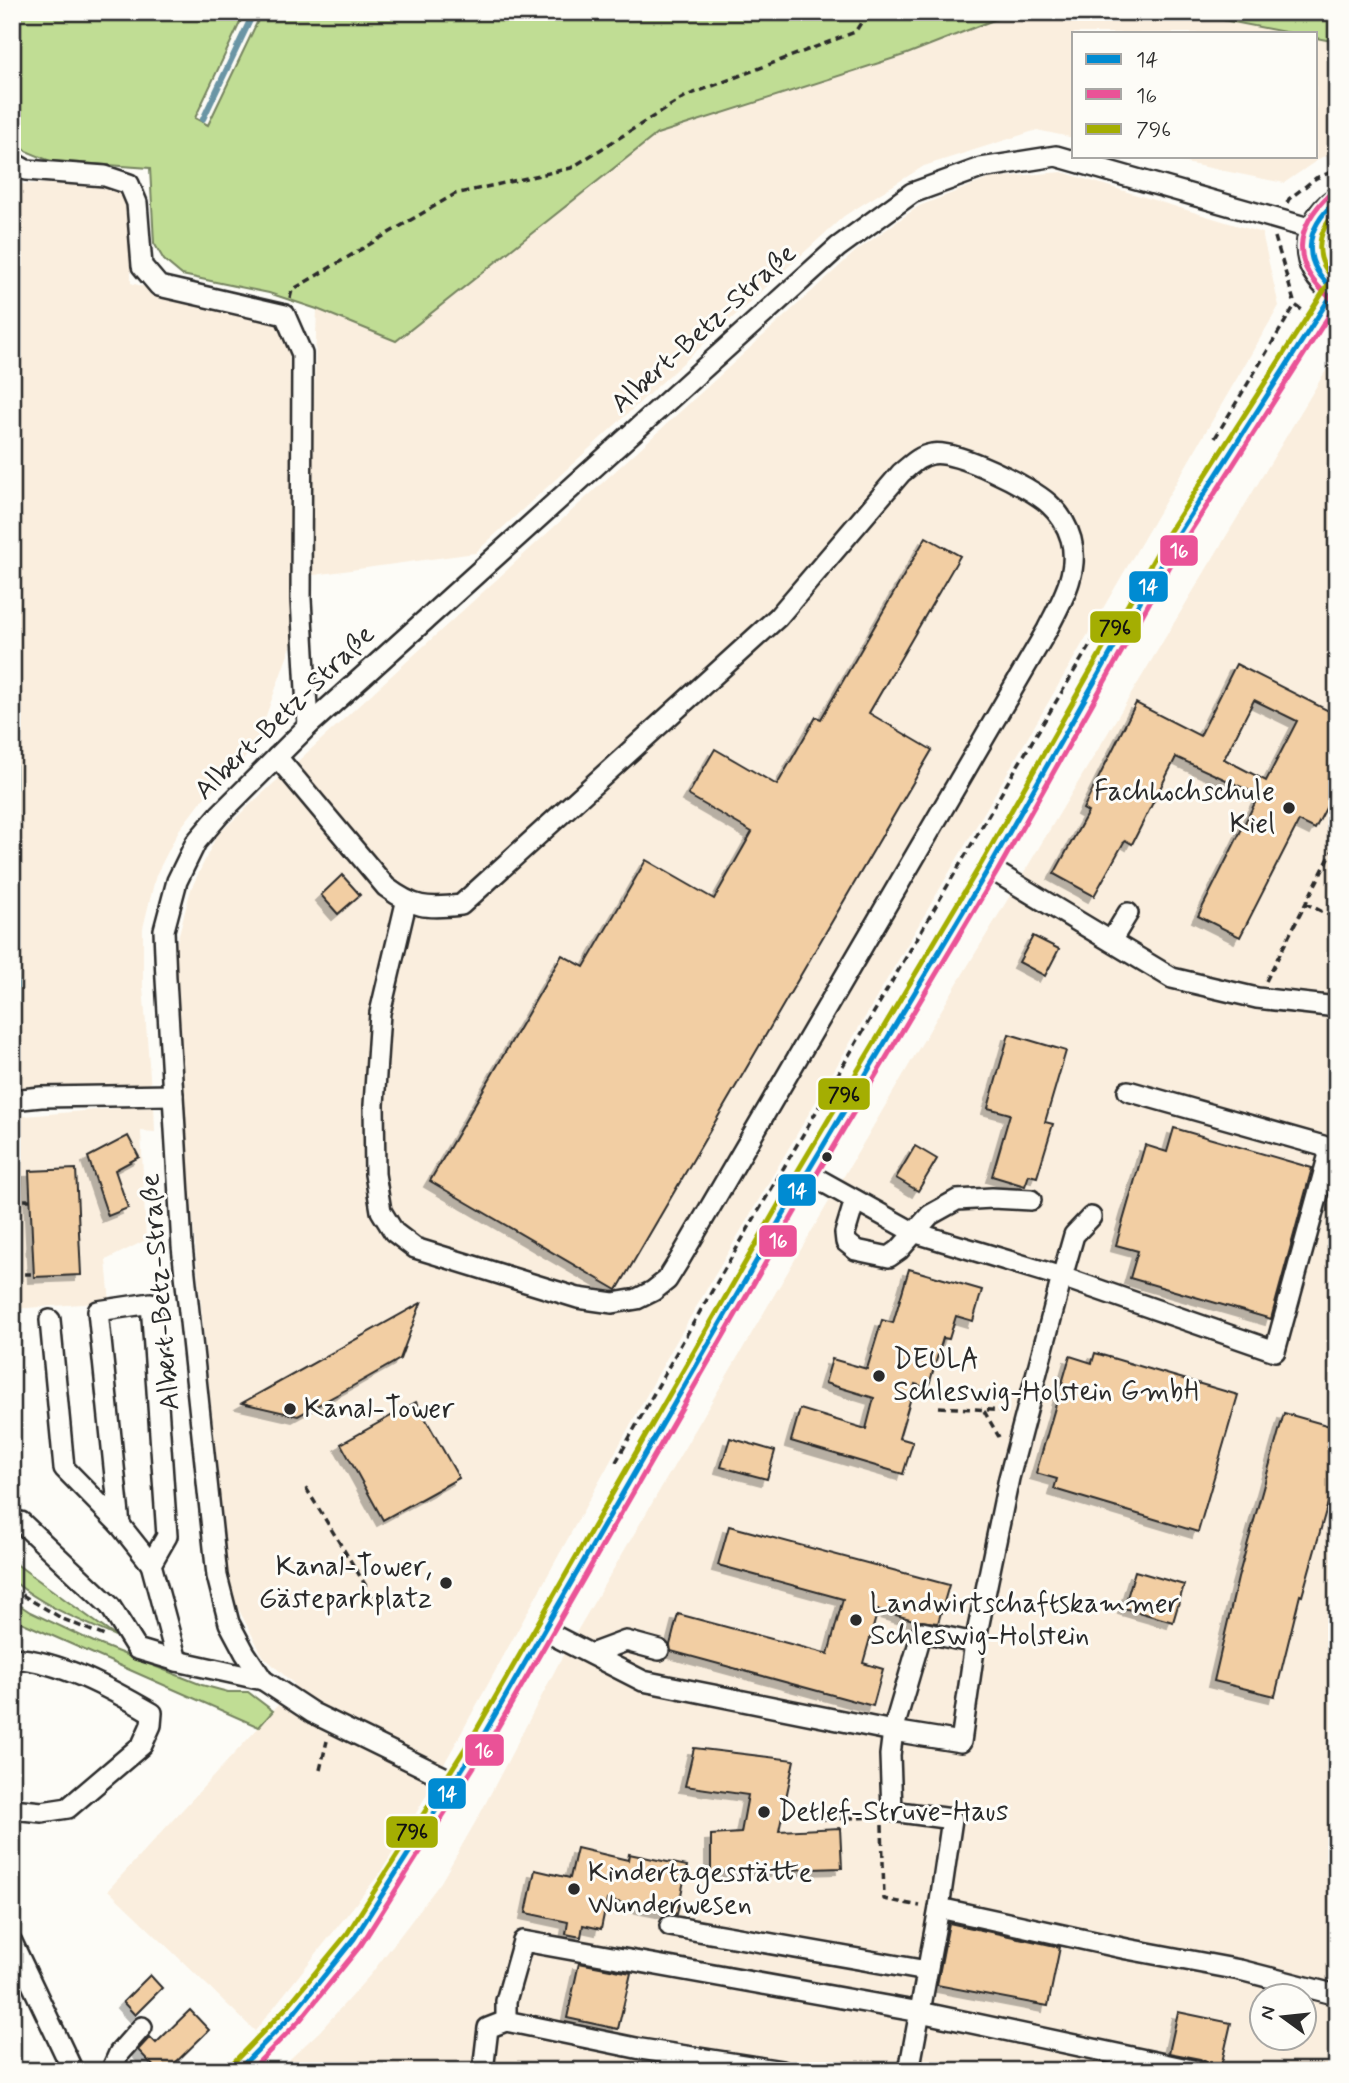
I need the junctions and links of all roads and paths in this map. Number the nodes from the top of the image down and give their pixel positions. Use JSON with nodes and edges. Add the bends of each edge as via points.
{"nodes":[{"id":1,"x":868,"y":12,"type":"edge"},
{"id":2,"x":12,"y":162,"type":"edge"},
{"id":3,"x":1337,"y":170,"type":"edge"},
{"id":4,"x":1337,"y":200,"type":"edge"},
{"id":5,"x":1282,"y":219,"type":"junction"},
{"id":6,"x":1312,"y":229,"type":"junction"},
{"id":7,"x":1335,"y":291,"type":"edge"},
{"id":8,"x":1295,"y":305,"type":"dead end"},
{"id":9,"x":285,"y":315,"type":"junction"},
{"id":10,"x":1209,"y":448,"type":"dead end"},
{"id":11,"x":1102,"y":626,"type":"dead end"},
{"id":12,"x":308,"y":726,"type":"junction"},
{"id":13,"x":277,"y":757,"type":"junction"},
{"id":14,"x":1337,"y":842,"type":"edge"},
{"id":15,"x":989,"y":868,"type":"junction"},
{"id":16,"x":407,"y":903,"type":"junction"},
{"id":17,"x":1305,"y":903,"type":"junction"},
{"id":18,"x":1128,"y":913,"type":"dead end"},
{"id":19,"x":1337,"y":919,"type":"edge"},
{"id":20,"x":1111,"y":941,"type":"junction"},
{"id":21,"x":1257,"y":998,"type":"junction"},
{"id":22,"x":1337,"y":1007,"type":"edge"},
{"id":23,"x":1128,"y":1091,"type":"dead end"},
{"id":24,"x":173,"y":1096,"type":"junction"},
{"id":25,"x":12,"y":1100,"type":"edge"},
{"id":26,"x":807,"y":1173,"type":"junction"},
{"id":27,"x":12,"y":1200,"type":"edge"},
{"id":28,"x":30,"y":1200,"type":"dead end"},
{"id":29,"x":855,"y":1200,"type":"junction"},
{"id":30,"x":1031,"y":1200,"type":"dead end"},
{"id":31,"x":1091,"y":1217,"type":"dead end"},
{"id":32,"x":913,"y":1232,"type":"junction"},
{"id":33,"x":12,"y":1274,"type":"edge"},
{"id":34,"x":34,"y":1274,"type":"dead end"},
{"id":35,"x":1062,"y":1277,"type":"junction"},
{"id":36,"x":50,"y":1321,"type":"dead end"},
{"id":37,"x":939,"y":1406,"type":"dead end"},
{"id":38,"x":1027,"y":1410,"type":"junction"},
{"id":39,"x":614,"y":1466,"type":"dead end"},
{"id":40,"x":306,"y":1488,"type":"dead end"},
{"id":41,"x":21,"y":1522,"type":"dead end"},
{"id":42,"x":120,"y":1525,"type":"junction"},
{"id":43,"x":151,"y":1564,"type":"junction"},
{"id":44,"x":12,"y":1589,"type":"edge"},
{"id":45,"x":374,"y":1599,"type":"dead end"},
{"id":46,"x":543,"y":1630,"type":"junction"},
{"id":47,"x":975,"y":1643,"type":"junction"},
{"id":48,"x":137,"y":1649,"type":"junction"},
{"id":49,"x":659,"y":1650,"type":"dead end"},
{"id":50,"x":591,"y":1654,"type":"junction"},
{"id":51,"x":12,"y":1658,"type":"edge"},
{"id":52,"x":177,"y":1661,"type":"junction"},
{"id":53,"x":263,"y":1680,"type":"junction"},
{"id":54,"x":893,"y":1731,"type":"junction"},
{"id":55,"x":326,"y":1746,"type":"dead end"},
{"id":56,"x":320,"y":1770,"type":"dead end"},
{"id":57,"x":454,"y":1782,"type":"junction"},
{"id":58,"x":12,"y":1808,"type":"edge"},
{"id":59,"x":823,"y":1819,"type":"dead end"},
{"id":60,"x":939,"y":1908,"type":"junction"},
{"id":61,"x":670,"y":1926,"type":"dead end"},
{"id":62,"x":12,"y":1942,"type":"edge"},
{"id":63,"x":927,"y":1971,"type":"junction"},
{"id":64,"x":1337,"y":1995,"type":"edge"},
{"id":65,"x":920,"y":2012,"type":"junction"},
{"id":66,"x":506,"y":2021,"type":"junction"},
{"id":67,"x":142,"y":2026,"type":"dead end"},
{"id":68,"x":757,"y":2068,"type":"edge"},
{"id":69,"x":73,"y":2071,"type":"edge"},
{"id":70,"x":111,"y":2071,"type":"edge"},
{"id":71,"x":237,"y":2071,"type":"edge"},
{"id":72,"x":483,"y":2071,"type":"edge"},
{"id":73,"x":782,"y":2071,"type":"edge"},
{"id":74,"x":909,"y":2071,"type":"edge"},
{"id":75,"x":1197,"y":2071,"type":"edge"}],
"edges":[{"from":1,"to":9,"type":"path","via":[[855,32],[686,96],[571,168],[456,194],[292,290]]},
{"from":2,"to":9,"type":"street","via":[[26,170],[105,176],[129,184],[137,203],[142,266],[159,286]]},
{"from":3,"to":5,"type":"path","via":[[1289,199]]},
{"from":4,"to":6,"type":"main road"},
{"from":5,"to":6,"type":"street","name":"Albert-Betz-Straße"},
{"from":5,"to":12,"type":"street","name":"Albert-Betz-Straße","via":[[1056,156],[981,168],[912,193],[838,247]]},
{"from":6,"to":7,"type":"main road","via":[[1311,260],[1319,277]]},
{"from":7,"to":15,"type":"street","via":[[1176,538]]},
{"from":8,"to":10,"type":"path"},
{"from":9,"to":12,"type":"street","via":[[302,354],[301,598]]},
{"from":11,"to":39,"type":"path"},
{"from":12,"to":13,"type":"street","name":"Albert-Betz-Straße"},
{"from":13,"to":16,"type":"street","via":[[386,887]]},
{"from":13,"to":24,"type":"street","name":"Albert-Betz-Straße","via":[[196,842],[177,881],[164,930]]},
{"from":14,"to":17,"type":"path"},
{"from":15,"to":20,"type":"street"},
{"from":15,"to":26,"type":"street"},
{"from":16,"to":16,"type":"street","via":[[434,908],[461,905],[492,880],[778,617],[918,458],[934,453],[957,456],[1046,501],[1063,518],[1074,561],[1071,580],[1048,630],[680,1259],[653,1291],[613,1303],[578,1298],[415,1248],[394,1233],[382,1211],[375,1174],[374,1105],[380,1013]]},
{"from":17,"to":19,"type":"path"},
{"from":17,"to":21,"type":"path"},
{"from":18,"to":20,"type":"street"},
{"from":20,"to":21,"type":"street","via":[[1172,978]]},
{"from":21,"to":22,"type":"street"},
{"from":23,"to":35,"type":"street","via":[[1323,1146],[1329,1154],[1275,1351]]},
{"from":24,"to":25,"type":"street"},
{"from":24,"to":53,"type":"street","name":"Albert-Betz-Straße","via":[[182,1246],[217,1576],[229,1623]]},
{"from":26,"to":29,"type":"street"},
{"from":26,"to":46,"type":"street"},
{"from":27,"to":28,"type":"path"},
{"from":29,"to":32,"type":"street"},
{"from":29,"to":32,"type":"street","via":[[845,1233],[850,1247],[889,1257]]},
{"from":30,"to":32,"type":"street","via":[[957,1200],[930,1215]]},
{"from":31,"to":35,"type":"street","via":[[1074,1235]]},
{"from":32,"to":35,"type":"street"},
{"from":33,"to":34,"type":"path"},
{"from":35,"to":38,"type":"street"},
{"from":36,"to":42,"type":"street","via":[[64,1468]]},
{"from":37,"to":38,"type":"path"},
{"from":38,"to":47,"type":"street"},
{"from":40,"to":45,"type":"path"},
{"from":41,"to":48,"type":"street","via":[[110,1606]]},
{"from":42,"to":43,"type":"street"},
{"from":42,"to":43,"type":"street","via":[[98,1311],[151,1303],[167,1536]]},
{"from":43,"to":52,"type":"street"},
{"from":44,"to":48,"type":"path","via":[[63,1619]]},
{"from":46,"to":50,"type":"street"},
{"from":46,"to":57,"type":"street"},
{"from":47,"to":54,"type":"street","via":[[922,1632]]},
{"from":47,"to":54,"type":"street","via":[[961,1742]]},
{"from":48,"to":52,"type":"street"},
{"from":49,"to":50,"type":"street","via":[[626,1641]]},
{"from":50,"to":54,"type":"street","via":[[643,1681]]},
{"from":51,"to":58,"type":"street","via":[[55,1667],[116,1692],[152,1713],[142,1745],[68,1808],[43,1812]]},
{"from":52,"to":53,"type":"street"},
{"from":53,"to":57,"type":"street","name":"Albert-Betz-Straße","via":[[313,1713]]},
{"from":54,"to":60,"type":"street","via":[[892,1811],[952,1819]]},
{"from":55,"to":56,"type":"path"},
{"from":57,"to":71,"type":"street","via":[[354,1939],[294,2013]]},
{"from":59,"to":60,"type":"path","via":[[881,1817],[884,1899]]},
{"from":60,"to":63,"type":"street"},
{"from":60,"to":64,"type":"street","via":[[1240,1970]]},
{"from":61,"to":63,"type":"street"},
{"from":62,"to":69,"type":"street"},
{"from":63,"to":65,"type":"street"},
{"from":65,"to":66,"type":"street","via":[[523,1941],[506,2001]]},
{"from":65,"to":74,"type":"street"},
{"from":65,"to":75,"type":"street"},
{"from":66,"to":68,"type":"street"},
{"from":66,"to":72,"type":"street","via":[[488,2028]]},
{"from":67,"to":70,"type":"street","via":[[119,2053]]},
{"from":68,"to":73,"type":"street"}]}
